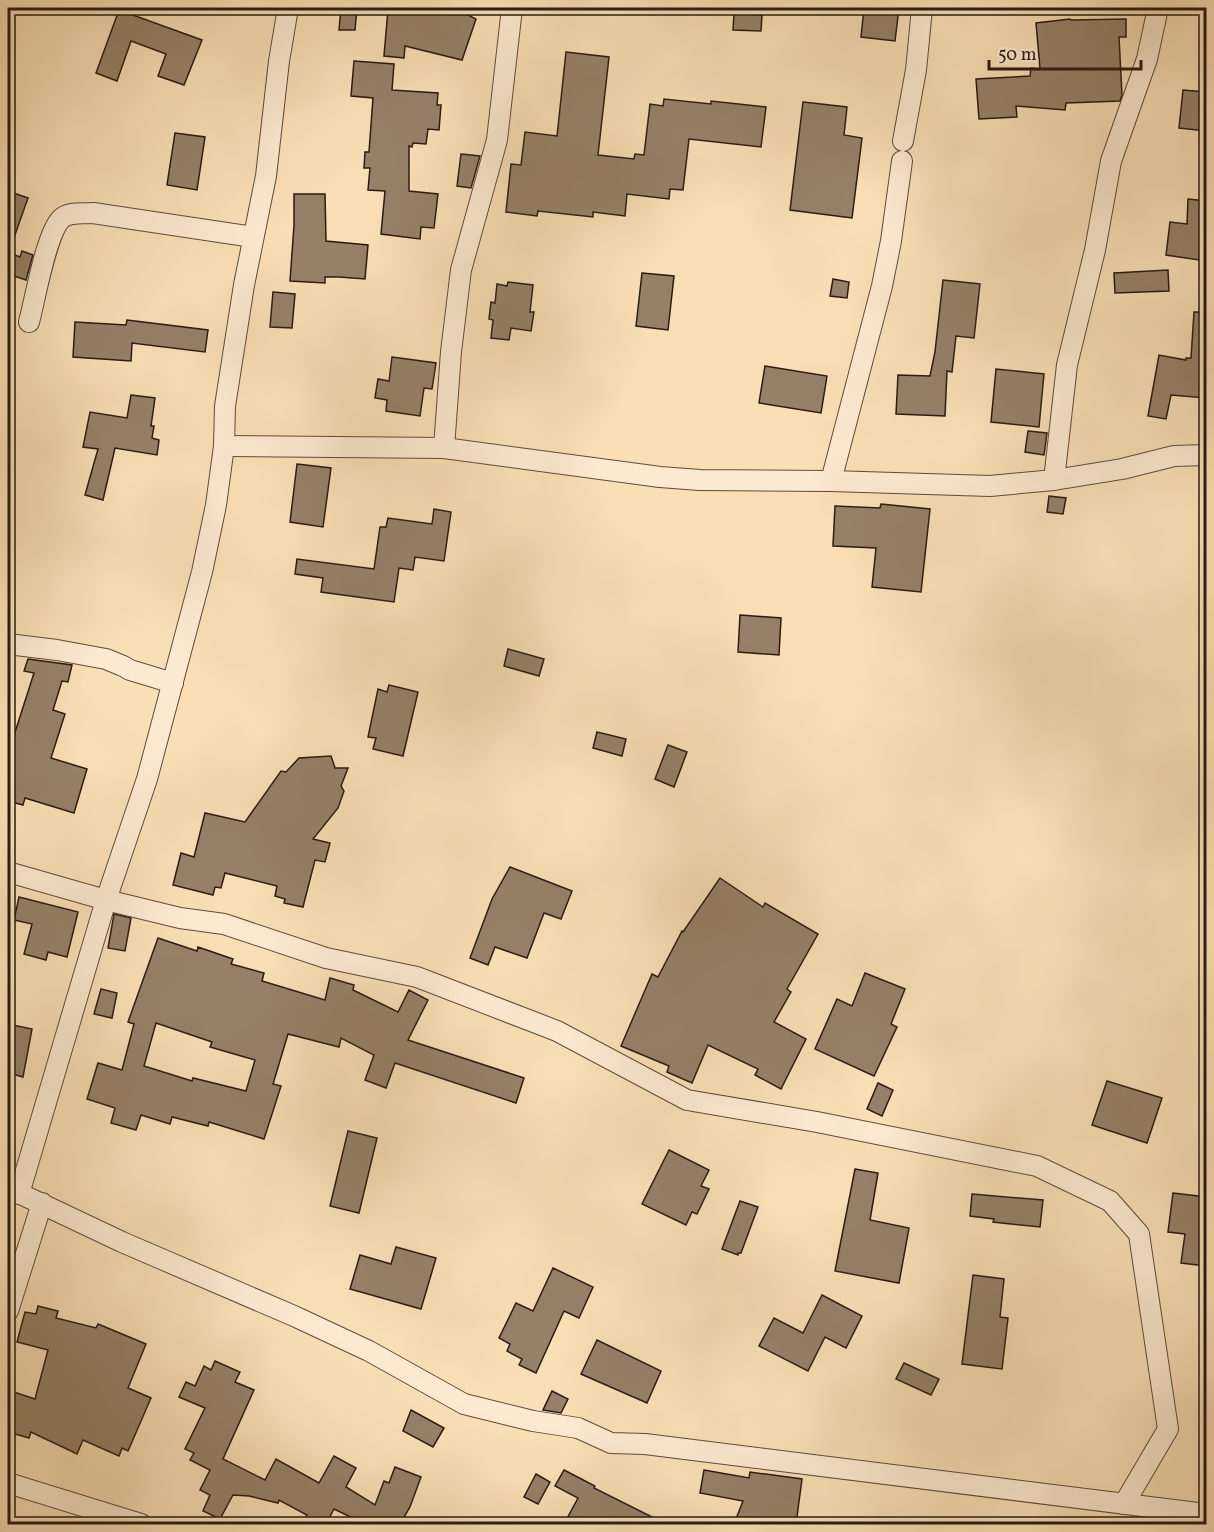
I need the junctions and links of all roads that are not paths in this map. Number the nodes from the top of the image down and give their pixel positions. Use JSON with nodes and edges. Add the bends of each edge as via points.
{"nodes":[{"id":1,"x":288,"y":8,"type":"edge"},
{"id":2,"x":512,"y":8,"type":"edge"},
{"id":3,"x":922,"y":8,"type":"edge"},
{"id":4,"x":1158,"y":8,"type":"edge"},
{"id":5,"x":903,"y":141,"type":"dead end"},
{"id":6,"x":902,"y":161,"type":"dead end"},
{"id":7,"x":253,"y":237,"type":"junction"},
{"id":8,"x":29,"y":322,"type":"dead end"},
{"id":9,"x":224,"y":446,"type":"junction"},
{"id":10,"x":444,"y":448,"type":"junction"},
{"id":11,"x":1206,"y":454,"type":"edge"},
{"id":12,"x":1054,"y":480,"type":"junction"},
{"id":13,"x":831,"y":481,"type":"junction"},
{"id":14,"x":8,"y":644,"type":"edge"},
{"id":15,"x":173,"y":683,"type":"junction"},
{"id":16,"x":8,"y":872,"type":"edge"},
{"id":17,"x":106,"y":900,"type":"junction"},
{"id":18,"x":13,"y":1191,"type":"edge"},
{"id":19,"x":42,"y":1203,"type":"junction"},
{"id":20,"x":8,"y":1311,"type":"edge"},
{"id":21,"x":8,"y":1483,"type":"edge"},
{"id":22,"x":1124,"y":1504,"type":"junction"},
{"id":23,"x":1206,"y":1514,"type":"edge"},
{"id":24,"x":141,"y":1524,"type":"edge"}],
"edges":[{"from":1,"to":7,"type":"street","via":[[266,176]]},
{"from":2,"to":10,"type":"street","via":[[497,140],[461,270]]},
{"from":3,"to":5,"type":"street"},
{"from":4,"to":12,"type":"street","via":[[1147,59],[1111,160],[1095,250],[1067,365]]},
{"from":6,"to":13,"type":"street","via":[[882,286]]},
{"from":7,"to":8,"type":"street","via":[[93,213],[70,214],[62,219],[50,240]]},
{"from":7,"to":9,"type":"street","via":[[225,406]]},
{"from":9,"to":10,"type":"street"},
{"from":9,"to":15,"type":"street","via":[[202,572]]},
{"from":10,"to":13,"type":"street","via":[[660,477]]},
{"from":11,"to":12,"type":"street","via":[[1174,456]]},
{"from":12,"to":13,"type":"street","via":[[990,486]]},
{"from":14,"to":15,"type":"street","via":[[106,659]]},
{"from":15,"to":17,"type":"street","via":[[147,779]]},
{"from":16,"to":17,"type":"street"},
{"from":17,"to":18,"type":"street"},
{"from":17,"to":22,"type":"street","via":[[224,924],[326,958],[417,977],[557,1030],[687,1100],[1037,1166],[1110,1201],[1139,1234],[1168,1429]]},
{"from":18,"to":19,"type":"street"},
{"from":19,"to":20,"type":"street"},
{"from":19,"to":22,"type":"street","via":[[369,1351],[464,1404],[578,1428],[611,1443],[655,1445]]},
{"from":21,"to":24,"type":"street"},
{"from":22,"to":23,"type":"street"}]}
